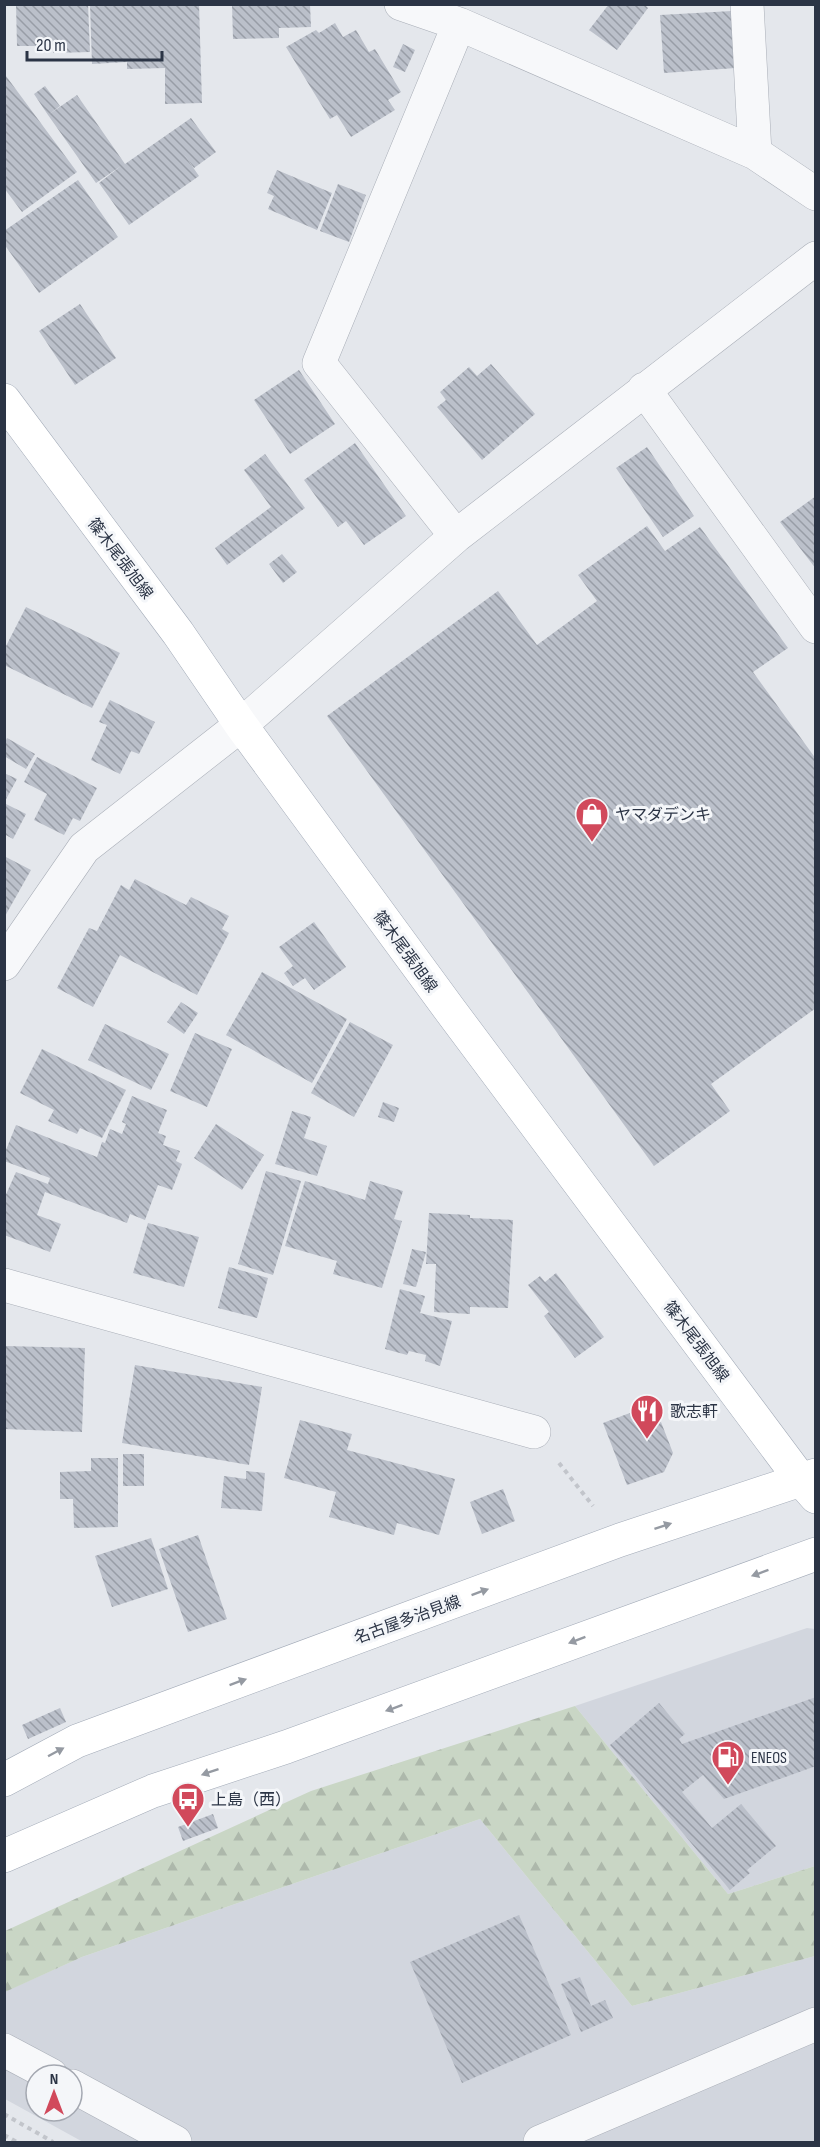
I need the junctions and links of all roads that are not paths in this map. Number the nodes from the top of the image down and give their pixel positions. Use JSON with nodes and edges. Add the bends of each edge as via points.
{"nodes":[{"id":1,"x":401,"y":4,"type":"edge"},
{"id":2,"x":747,"y":4,"type":"edge"},
{"id":3,"x":459,"y":24,"type":"junction"},
{"id":4,"x":755,"y":153,"type":"junction"},
{"id":5,"x":816,"y":194,"type":"edge"},
{"id":6,"x":816,"y":258,"type":"edge"},
{"id":7,"x":644,"y":389,"type":"junction"},
{"id":8,"x":4,"y":400,"type":"edge"},
{"id":9,"x":456,"y":536,"type":"junction"},
{"id":10,"x":816,"y":627,"type":"edge"},
{"id":11,"x":241,"y":724,"type":"junction"},
{"id":12,"x":4,"y":964,"type":"edge"},
{"id":13,"x":4,"y":1285,"type":"edge"},
{"id":14,"x":534,"y":1432,"type":"road end"},
{"id":15,"x":811,"y":1484,"type":"edge"},
{"id":16,"x":816,"y":1554,"type":"edge"},
{"id":17,"x":4,"y":1780,"type":"edge"},
{"id":18,"x":4,"y":1856,"type":"edge"},
{"id":19,"x":816,"y":2024,"type":"edge"},
{"id":20,"x":4,"y":2050,"type":"edge"},
{"id":21,"x":28,"y":2063,"type":"edge"},
{"id":22,"x":84,"y":2093,"type":"edge"},
{"id":23,"x":175,"y":2142,"type":"edge"},
{"id":24,"x":540,"y":2142,"type":"edge"}],
"edges":[{"from":1,"to":3,"type":"street"},
{"from":2,"to":4,"type":"street"},
{"from":3,"to":4,"type":"street"},
{"from":3,"to":9,"type":"street","via":[[319,363]]},
{"from":4,"to":5,"type":"street"},
{"from":6,"to":7,"type":"street"},
{"from":7,"to":9,"type":"street"},
{"from":7,"to":10,"type":"street"},
{"from":8,"to":11,"type":"main road","name":"篠木尾張旭線"},
{"from":9,"to":11,"type":"street"},
{"from":11,"to":12,"type":"street","via":[[84,849]]},
{"from":11,"to":15,"type":"main road","name":"篠木尾張旭線","via":[[456,1020]]},
{"from":13,"to":14,"type":"street"},
{"from":17,"to":15,"type":"main road","name":"名古屋多治見線","one_way":true,"via":[[77,1741],[620,1540]]},
{"from":16,"to":18,"type":"main road","one_way":true,"via":[[286,1747],[153,1791]]},
{"from":19,"to":24,"type":"street"},
{"from":20,"to":21,"type":"street"},
{"from":22,"to":23,"type":"street"}]}
